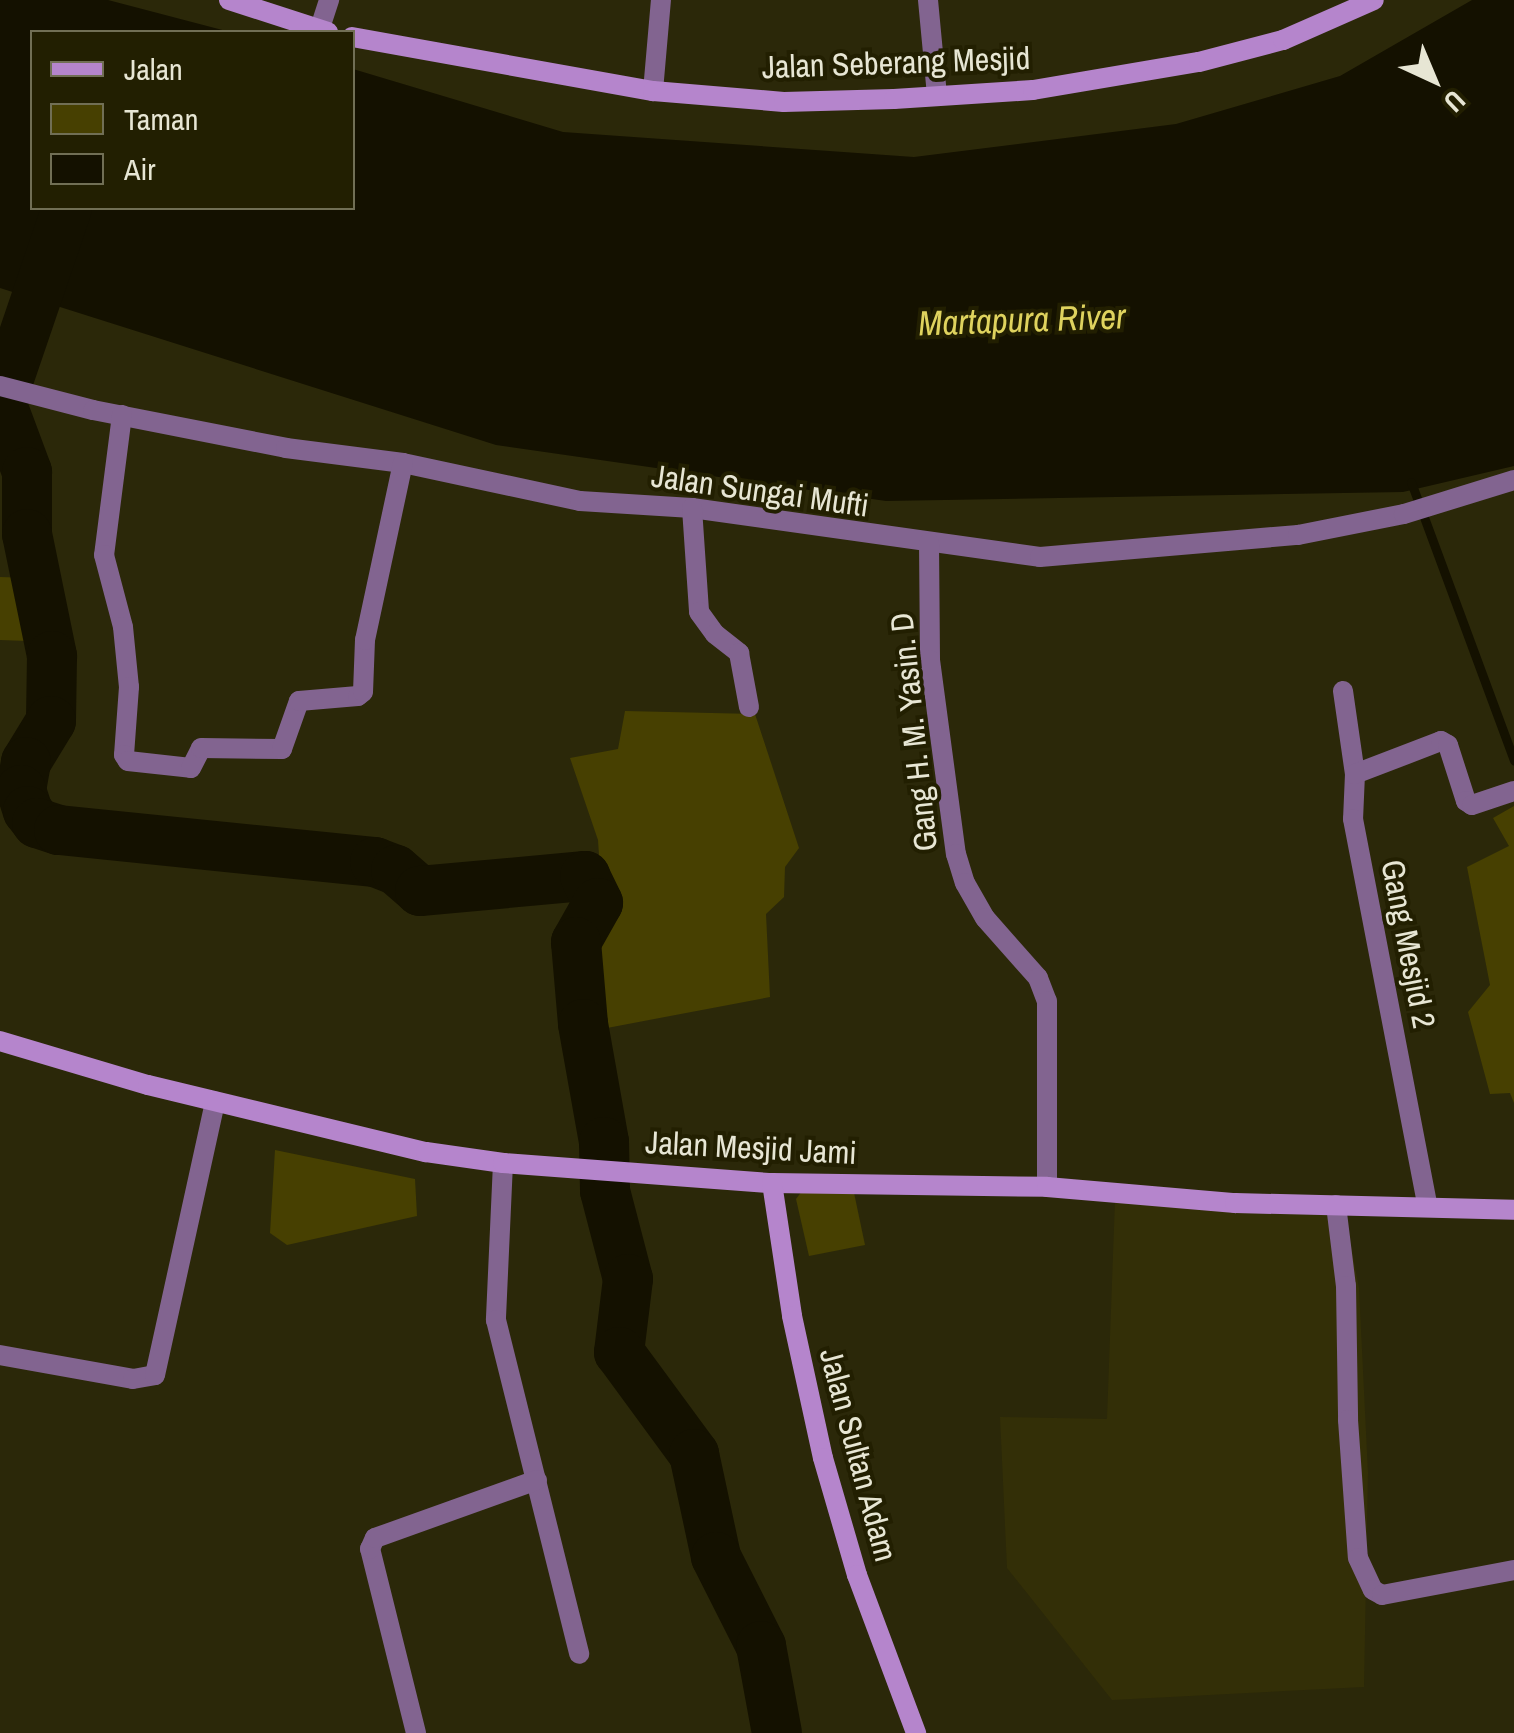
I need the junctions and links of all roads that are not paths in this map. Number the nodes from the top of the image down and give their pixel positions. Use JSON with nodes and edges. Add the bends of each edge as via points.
{"nodes":[{"id":1,"x":228,"y":0,"type":"edge"},
{"id":2,"x":329,"y":0,"type":"edge"},
{"id":3,"x":661,"y":0,"type":"edge"},
{"id":4,"x":928,"y":0,"type":"edge"},
{"id":5,"x":1374,"y":0,"type":"edge"},
{"id":6,"x":317,"y":30,"type":"edge"},
{"id":7,"x":323,"y":30,"type":"edge"},
{"id":8,"x":355,"y":38,"type":"edge"},
{"id":9,"x":653,"y":90,"type":"junction"},
{"id":10,"x":937,"y":96,"type":"junction"},
{"id":11,"x":0,"y":386,"type":"edge"},
{"id":12,"x":122,"y":415,"type":"junction"},
{"id":13,"x":403,"y":463,"type":"junction"},
{"id":14,"x":1514,"y":480,"type":"edge"},
{"id":15,"x":692,"y":508,"type":"junction"},
{"id":16,"x":929,"y":543,"type":"junction"},
{"id":17,"x":1344,"y":691,"type":"dead end"},
{"id":18,"x":749,"y":706,"type":"dead end"},
{"id":19,"x":1355,"y":774,"type":"junction"},
{"id":20,"x":1514,"y":791,"type":"edge"},
{"id":21,"x":0,"y":1041,"type":"edge"},
{"id":22,"x":215,"y":1102,"type":"junction"},
{"id":23,"x":503,"y":1163,"type":"junction"},
{"id":24,"x":772,"y":1183,"type":"junction"},
{"id":25,"x":1047,"y":1187,"type":"junction"},
{"id":26,"x":1336,"y":1205,"type":"junction"},
{"id":27,"x":1428,"y":1208,"type":"junction"},
{"id":28,"x":1514,"y":1210,"type":"edge"},
{"id":29,"x":0,"y":1355,"type":"edge"},
{"id":30,"x":537,"y":1480,"type":"junction"},
{"id":31,"x":1514,"y":1570,"type":"edge"},
{"id":32,"x":579,"y":1654,"type":"dead end"},
{"id":33,"x":416,"y":1733,"type":"edge"},
{"id":34,"x":916,"y":1733,"type":"edge"}],
"edges":[{"from":1,"to":6,"type":"street"},
{"from":2,"to":7,"type":"street"},
{"from":3,"to":9,"type":"street"},
{"from":4,"to":10,"type":"street"},
{"from":5,"to":10,"type":"street","name":"Jalan Seberang Mesjid","via":[[1283,40],[1199,62],[1034,90]]},
{"from":8,"to":9,"type":"street","name":"Jalan Seberang Mesjid"},
{"from":9,"to":10,"type":"street","name":"Jalan Seberang Mesjid","via":[[784,102]]},
{"from":11,"to":12,"type":"street","name":"Jalan Sungai Mufti"},
{"from":12,"to":13,"type":"street","name":"Jalan Sungai Mufti"},
{"from":12,"to":13,"type":"street","via":[[104,555],[123,627],[128,761],[190,768],[201,748],[282,750],[298,702],[362,692],[367,629]]},
{"from":13,"to":15,"type":"street","name":"Jalan Sungai Mufti","via":[[580,501]]},
{"from":14,"to":16,"type":"street","name":"Jalan Sungai Mufti","via":[[1404,514],[1298,535],[1040,557]]},
{"from":15,"to":16,"type":"street","name":"Jalan Sungai Mufti"},
{"from":15,"to":18,"type":"street","via":[[699,612],[739,653]]},
{"from":16,"to":25,"type":"street","name":"Gang H. M. Yasin. D","via":[[930,660],[956,854],[985,918],[1038,978],[1047,1001]]},
{"from":17,"to":19,"type":"street","name":"Gang Mesjid 2"},
{"from":19,"to":20,"type":"street","via":[[1441,741],[1466,801],[1476,806]]},
{"from":19,"to":27,"type":"street","name":"Gang Mesjid 2","via":[[1353,819]]},
{"from":21,"to":22,"type":"street","name":"Jalan Mesjid Jami"},
{"from":22,"to":23,"type":"street","name":"Jalan Mesjid Jami","via":[[426,1152]]},
{"from":22,"to":29,"type":"street","via":[[154,1375],[133,1378]]},
{"from":23,"to":24,"type":"street","name":"Jalan Mesjid Jami"},
{"from":23,"to":30,"type":"street","via":[[496,1320]]},
{"from":24,"to":25,"type":"street","name":"Jalan Mesjid Jami"},
{"from":24,"to":34,"type":"street","name":"Jalan Sultan Adam","via":[[822,1458]]},
{"from":25,"to":26,"type":"street","name":"Jalan Mesjid Jami"},
{"from":26,"to":27,"type":"street","name":"Jalan Mesjid Jami"},
{"from":26,"to":31,"type":"street","via":[[1358,1558],[1373,1590],[1382,1595]]},
{"from":27,"to":28,"type":"street","name":"Jalan Mesjid Jami"},
{"from":30,"to":32,"type":"street"},
{"from":30,"to":33,"type":"street","via":[[374,1538],[370,1550]]}]}
